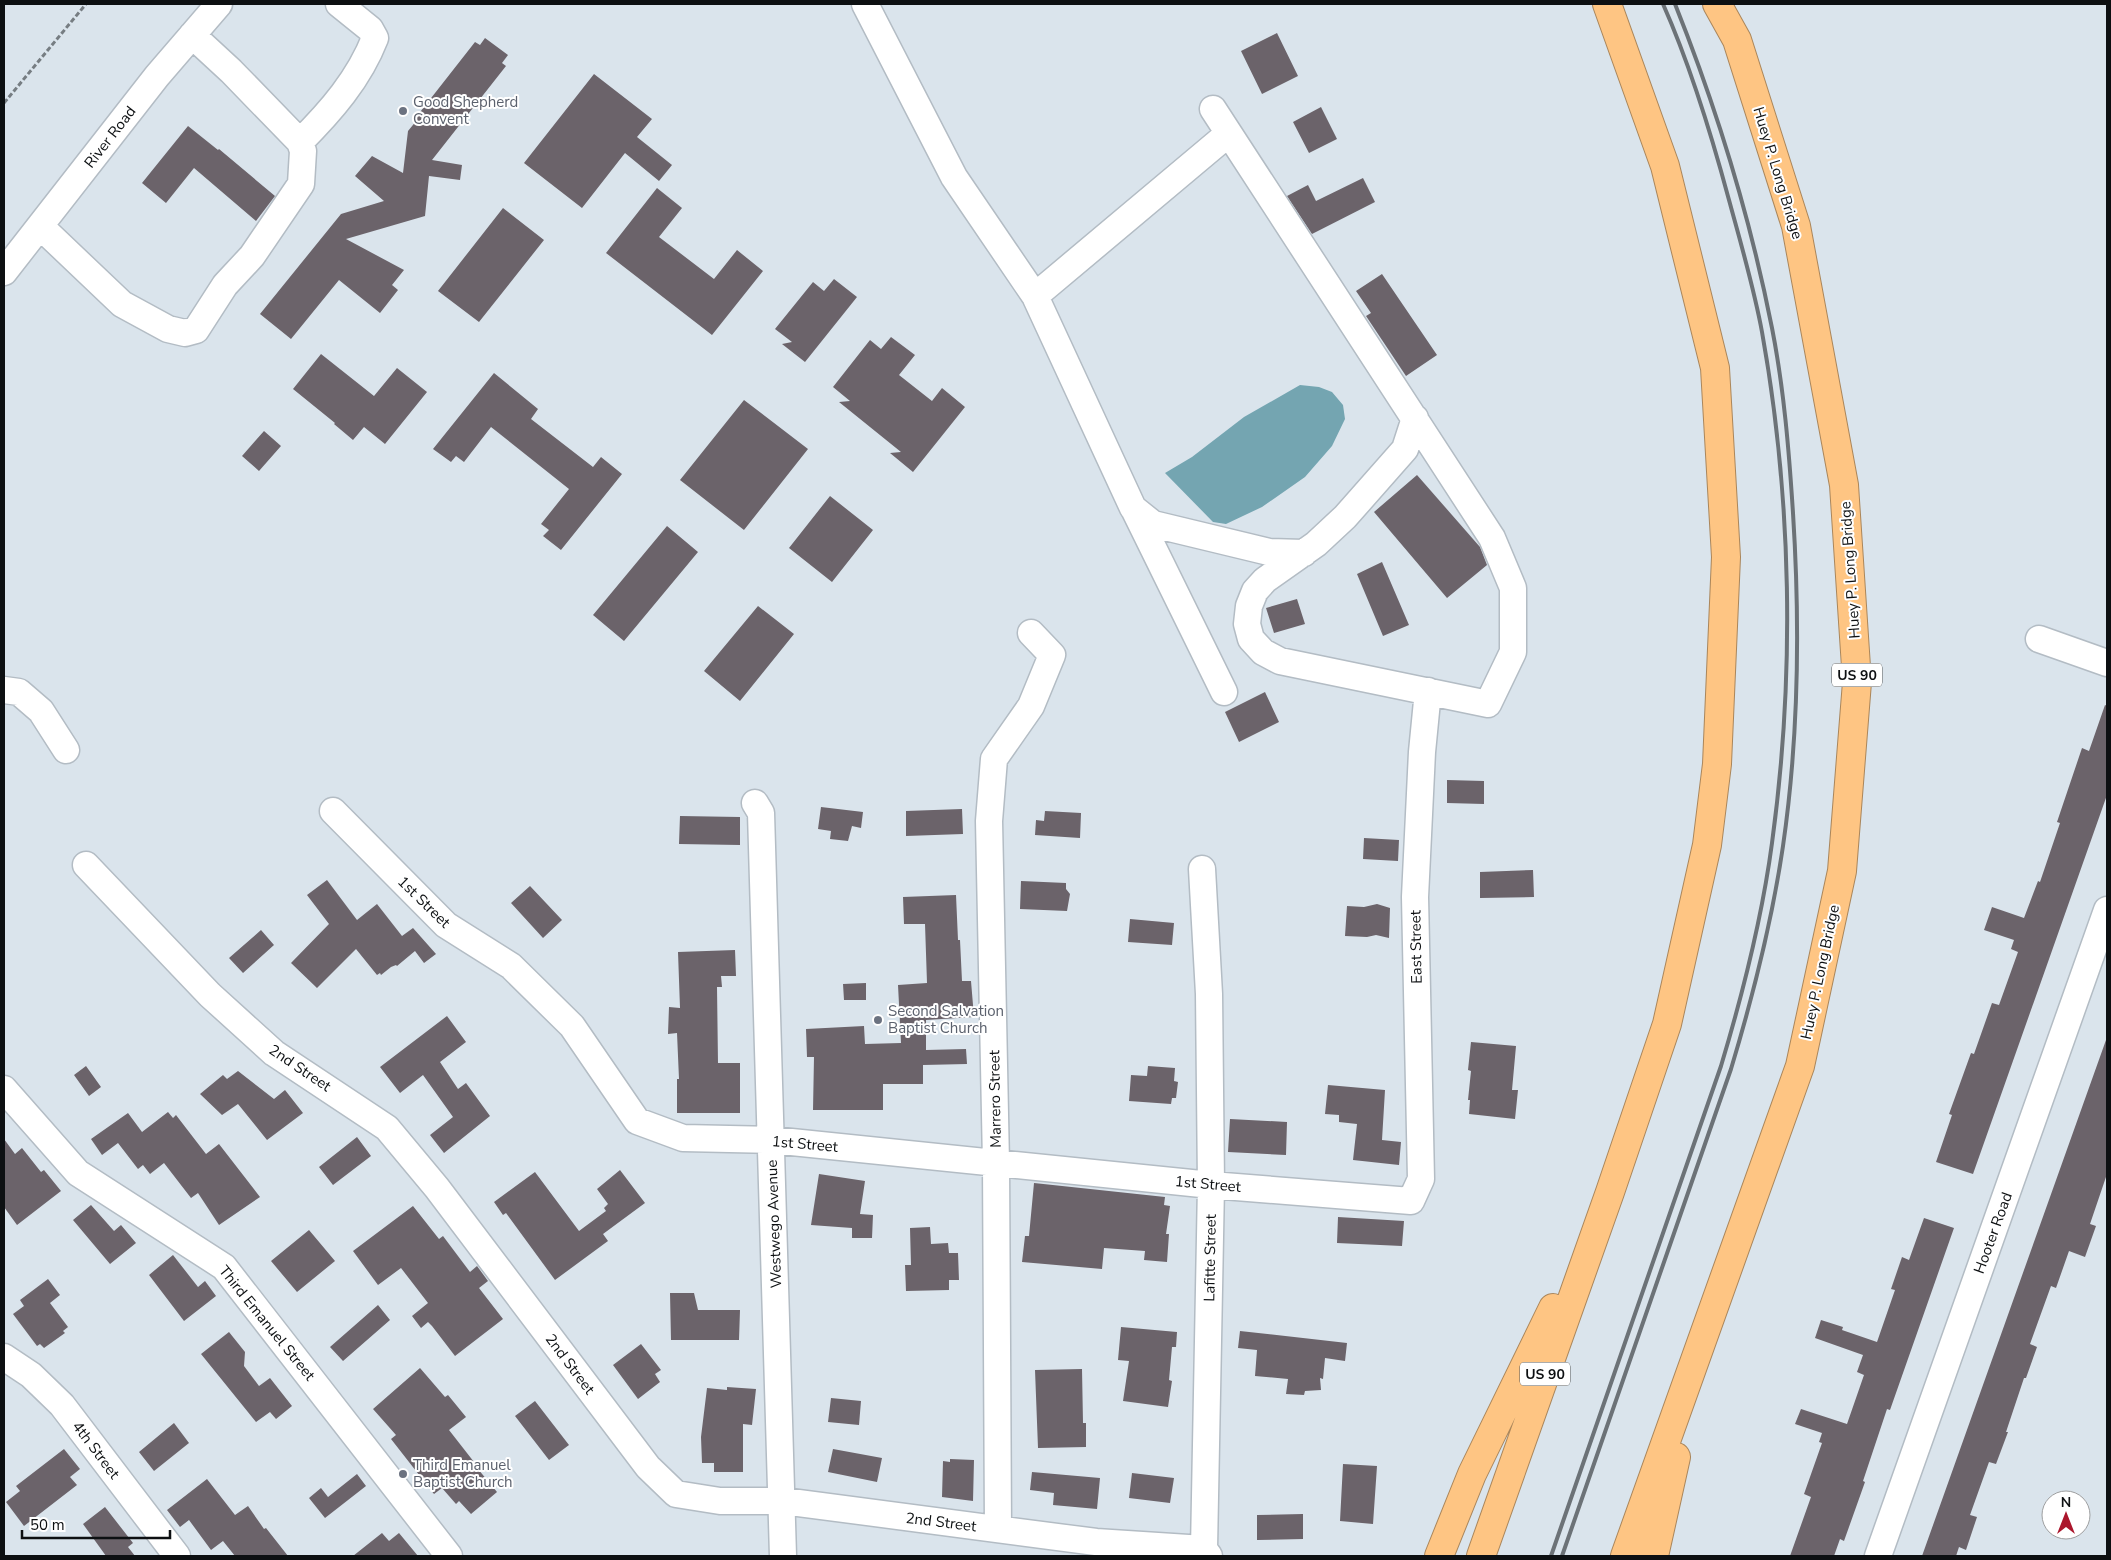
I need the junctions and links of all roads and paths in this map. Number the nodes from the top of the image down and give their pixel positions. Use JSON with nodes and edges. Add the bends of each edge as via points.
{"nodes":[{"id":1,"x":86,"y":4,"type":"edge"},
{"id":2,"x":219,"y":4,"type":"edge"},
{"id":3,"x":339,"y":4,"type":"edge"},
{"id":4,"x":865,"y":4,"type":"edge"},
{"id":5,"x":1607,"y":4,"type":"edge"},
{"id":6,"x":1716,"y":4,"type":"edge"},
{"id":7,"x":192,"y":35,"type":"junction"},
{"id":8,"x":4,"y":103,"type":"edge"},
{"id":9,"x":1213,"y":109,"type":"dead end"},
{"id":10,"x":1228,"y":134,"type":"junction"},
{"id":11,"x":300,"y":142,"type":"junction"},
{"id":12,"x":40,"y":226,"type":"junction"},
{"id":13,"x":4,"y":272,"type":"edge"},
{"id":14,"x":1035,"y":296,"type":"junction"},
{"id":15,"x":1415,"y":418,"type":"junction"},
{"id":16,"x":1133,"y":508,"type":"junction"},
{"id":17,"x":1304,"y":553,"type":"junction"},
{"id":18,"x":1031,"y":634,"type":"dead end"},
{"id":19,"x":2039,"y":639,"type":"dead end"},
{"id":20,"x":2107,"y":663,"type":"edge"},
{"id":21,"x":4,"y":690,"type":"edge"},
{"id":22,"x":1428,"y":691,"type":"junction"},
{"id":23,"x":1224,"y":692,"type":"dead end"},
{"id":24,"x":66,"y":750,"type":"dead end"},
{"id":25,"x":754,"y":803,"type":"dead end"},
{"id":26,"x":333,"y":811,"type":"dead end"},
{"id":27,"x":86,"y":865,"type":"dead end"},
{"id":28,"x":1202,"y":869,"type":"dead end"},
{"id":29,"x":2107,"y":910,"type":"edge"},
{"id":30,"x":4,"y":1089,"type":"edge"},
{"id":31,"x":772,"y":1140,"type":"junction"},
{"id":32,"x":996,"y":1163,"type":"junction"},
{"id":33,"x":1211,"y":1185,"type":"junction"},
{"id":34,"x":1610,"y":1192,"type":"junction"},
{"id":35,"x":1411,"y":1201,"type":"joint"},
{"id":36,"x":1701,"y":1343,"type":"junction"},
{"id":37,"x":4,"y":1357,"type":"edge"},
{"id":38,"x":783,"y":1501,"type":"junction"},
{"id":39,"x":998,"y":1529,"type":"junction"},
{"id":40,"x":1207,"y":1552,"type":"edge"},
{"id":41,"x":177,"y":1556,"type":"edge"},
{"id":42,"x":449,"y":1556,"type":"edge"},
{"id":43,"x":783,"y":1556,"type":"edge"},
{"id":44,"x":1439,"y":1556,"type":"edge"},
{"id":45,"x":1481,"y":1556,"type":"edge"},
{"id":46,"x":1625,"y":1556,"type":"edge"},
{"id":47,"x":1654,"y":1556,"type":"edge"},
{"id":48,"x":1878,"y":1556,"type":"edge"}],
"edges":[{"from":1,"to":8,"type":"path"},
{"from":2,"to":7,"type":"street","name":"River Road"},
{"from":3,"to":11,"type":"street","via":[[370,29],[375,38],[366,61],[345,92]]},
{"from":4,"to":14,"type":"street","via":[[954,177]]},
{"from":5,"to":34,"type":"highway","number":"US 90","via":[[1665,166],[1715,368],[1726,557],[1717,764],[1707,845],[1667,1024]]},
{"from":6,"to":36,"type":"highway","name":"Huey P. Long Bridge","number":"US 90","via":[[1737,40],[1796,226],[1844,485],[1857,682],[1842,871],[1800,1066]]},
{"from":7,"to":11,"type":"street"},
{"from":7,"to":12,"type":"street","name":"River Road"},
{"from":9,"to":10,"type":"street"},
{"from":10,"to":14,"type":"street"},
{"from":10,"to":15,"type":"street"},
{"from":11,"to":12,"type":"street","via":[[303,151],[301,184],[252,256],[225,285],[196,330],[185,333],[168,329],[122,304]]},
{"from":12,"to":13,"type":"street","name":"River Road"},
{"from":14,"to":16,"type":"street"},
{"from":15,"to":17,"type":"street","via":[[1405,449],[1345,517]]},
{"from":15,"to":22,"type":"street","via":[[1492,538],[1513,588],[1513,652],[1488,704]]},
{"from":16,"to":17,"type":"street","via":[[1152,524],[1269,552]]},
{"from":16,"to":23,"type":"street"},
{"from":17,"to":22,"type":"street","via":[[1265,580],[1255,591],[1248,606],[1246,624],[1251,639],[1263,652],[1280,661]]},
{"from":18,"to":32,"type":"street","name":"Marrero Street","via":[[1052,655],[1031,706],[994,759],[989,821]]},
{"from":19,"to":20,"type":"street"},
{"from":21,"to":24,"type":"street","via":[[20,692],[41,711]]},
{"from":22,"to":35,"type":"street","name":"East Street","via":[[1415,897],[1421,1179]]},
{"from":25,"to":31,"type":"street","name":"Westwego Avenue","via":[[761,813]]},
{"from":26,"to":31,"type":"street","name":"1st Street","via":[[446,925],[511,966],[572,1026],[637,1121],[683,1138]]},
{"from":27,"to":38,"type":"street","name":"2nd Street","via":[[210,995],[274,1053],[387,1128],[437,1188],[648,1467],[676,1494],[720,1501]]},
{"from":28,"to":33,"type":"street","name":"Lafitte Street","via":[[1209,994]]},
{"from":29,"to":48,"type":"street","name":"Hooter Road"},
{"from":30,"to":42,"type":"street","name":"Third Emanuel Street","via":[[78,1172],[224,1267]]},
{"from":31,"to":32,"type":"street","name":"1st Street"},
{"from":31,"to":38,"type":"street","name":"Westwego Avenue"},
{"from":32,"to":33,"type":"street","name":"1st Street"},
{"from":32,"to":39,"type":"street","name":"Marrero Street"},
{"from":33,"to":35,"type":"street","name":"1st Street"},
{"from":33,"to":40,"type":"street","name":"Lafitte Street"},
{"from":34,"to":44,"type":"highway","via":[[1472,1474]]},
{"from":34,"to":45,"type":"highway","number":"US 90"},
{"from":36,"to":46,"type":"highway","number":"US 90"},
{"from":36,"to":47,"type":"highway"},
{"from":37,"to":41,"type":"street","name":"4th Street","via":[[31,1375],[62,1406]]},
{"from":38,"to":39,"type":"street","name":"2nd Street"},
{"from":38,"to":43,"type":"street","name":"Westwego Avenue"},
{"from":39,"to":40,"type":"street","name":"2nd Street"}]}
